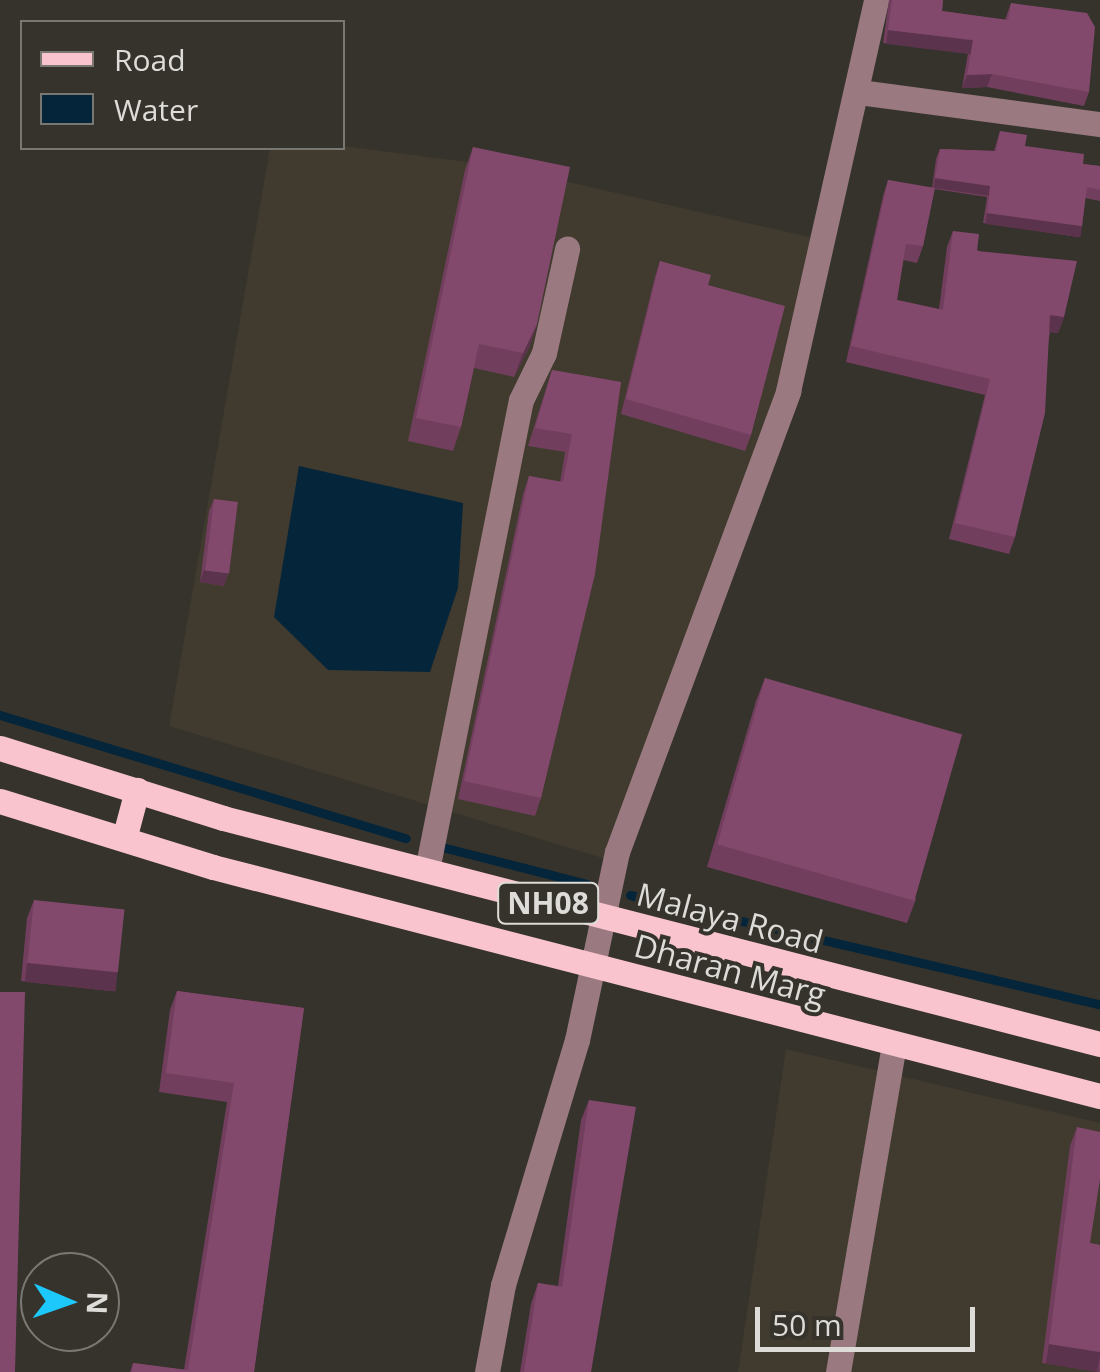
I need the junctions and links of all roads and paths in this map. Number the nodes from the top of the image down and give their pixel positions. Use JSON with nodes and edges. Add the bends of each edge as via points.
{"nodes":[{"id":1,"x":876,"y":0,"type":"edge"},
{"id":2,"x":859,"y":92,"type":"junction"},
{"id":3,"x":1100,"y":124,"type":"edge"},
{"id":4,"x":567,"y":250,"type":"dead end"},
{"id":5,"x":0,"y":748,"type":"edge"},
{"id":6,"x":136,"y":790,"type":"junction"},
{"id":7,"x":0,"y":800,"type":"edge"},
{"id":8,"x":124,"y":839,"type":"junction"},
{"id":9,"x":427,"y":870,"type":"junction"},
{"id":10,"x":604,"y":918,"type":"junction"},
{"id":11,"x":591,"y":967,"type":"junction"},
{"id":12,"x":1100,"y":1044,"type":"edge"},
{"id":13,"x":894,"y":1045,"type":"junction"},
{"id":14,"x":1100,"y":1096,"type":"edge"},
{"id":15,"x":487,"y":1372,"type":"edge"},
{"id":16,"x":838,"y":1372,"type":"edge"}],
"edges":[{"from":1,"to":2,"type":"street"},
{"from":2,"to":3,"type":"street"},
{"from":2,"to":10,"type":"street","via":[[788,391],[617,852]]},
{"from":4,"to":9,"type":"street","via":[[544,353],[521,400]]},
{"from":5,"to":6,"type":"main road","name":"Malaya Road","number":"NH08"},
{"from":6,"to":8,"type":"main road"},
{"from":6,"to":9,"type":"main road","name":"Malaya Road","number":"NH08"},
{"from":7,"to":8,"type":"main road","name":"Dharan Marg","number":"NH08"},
{"from":8,"to":11,"type":"main road","name":"Dharan Marg","number":"NH08"},
{"from":9,"to":10,"type":"main road","name":"Malaya Road","number":"NH08"},
{"from":10,"to":11,"type":"street"},
{"from":10,"to":12,"type":"main road","name":"Malaya Road","number":"NH08"},
{"from":11,"to":13,"type":"main road","name":"Dharan Marg","number":"NH08"},
{"from":11,"to":15,"type":"street","via":[[577,1040],[503,1285]]},
{"from":13,"to":14,"type":"main road","name":"Dharan Marg","number":"NH08"},
{"from":13,"to":16,"type":"street"}]}
